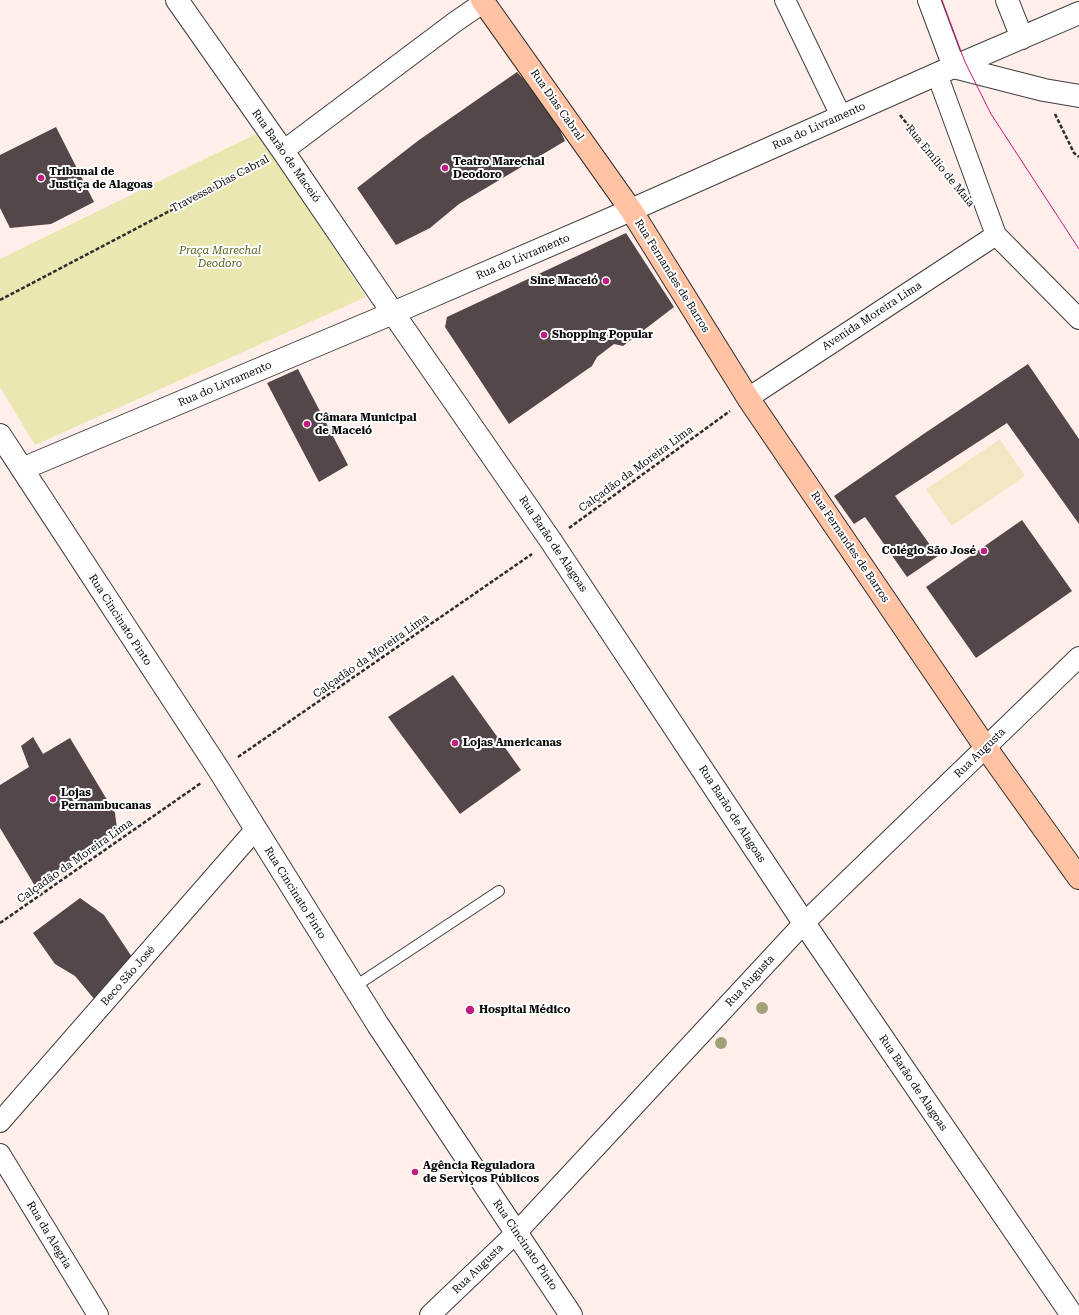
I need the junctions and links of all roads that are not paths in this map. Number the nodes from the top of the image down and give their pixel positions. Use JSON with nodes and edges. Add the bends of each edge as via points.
{"nodes":[{"id":1,"x":177,"y":0,"type":"edge"},
{"id":2,"x":785,"y":0,"type":"edge"},
{"id":3,"x":929,"y":0,"type":"edge"},
{"id":4,"x":1007,"y":0,"type":"edge"},
{"id":5,"x":483,"y":1,"type":"edge"},
{"id":6,"x":1079,"y":13,"type":"edge"},
{"id":7,"x":1022,"y":38,"type":"junction"},
{"id":8,"x":952,"y":67,"type":"junction"},
{"id":9,"x":1079,"y":96,"type":"edge"},
{"id":10,"x":841,"y":116,"type":"junction"},
{"id":11,"x":283,"y":151,"type":"junction"},
{"id":12,"x":631,"y":210,"type":"junction"},
{"id":13,"x":996,"y":235,"type":"junction"},
{"id":14,"x":393,"y":313,"type":"junction"},
{"id":15,"x":1079,"y":319,"type":"edge"},
{"id":16,"x":748,"y":398,"type":"junction"},
{"id":17,"x":0,"y":435,"type":"edge"},
{"id":18,"x":22,"y":469,"type":"junction"},
{"id":19,"x":1079,"y":657,"type":"edge"},
{"id":20,"x":986,"y":748,"type":"junction"},
{"id":21,"x":255,"y":830,"type":"junction"},
{"id":22,"x":1079,"y":878,"type":"edge"},
{"id":23,"x":499,"y":891,"type":"dead end"},
{"id":24,"x":804,"y":923,"type":"junction"},
{"id":25,"x":354,"y":987,"type":"junction"},
{"id":26,"x":0,"y":1122,"type":"edge"},
{"id":27,"x":0,"y":1154,"type":"edge"},
{"id":28,"x":517,"y":1232,"type":"junction"},
{"id":29,"x":98,"y":1315,"type":"edge"},
{"id":30,"x":430,"y":1315,"type":"edge"},
{"id":31,"x":571,"y":1315,"type":"edge"},
{"id":32,"x":1072,"y":1315,"type":"edge"}],
"edges":[{"from":1,"to":11,"type":"street","name":"Rua Barão de Maceió"},
{"from":2,"to":10,"type":"street"},
{"from":3,"to":8,"type":"street"},
{"from":4,"to":7,"type":"street"},
{"from":5,"to":11,"type":"street","name":"Travessa Dias Cabral"},
{"from":5,"to":12,"type":"main road","name":"Rua Dias Cabral"},
{"from":6,"to":7,"type":"street","name":"Rua do Livramento"},
{"from":7,"to":8,"type":"street","name":"Rua do Livramento"},
{"from":8,"to":9,"type":"street"},
{"from":8,"to":10,"type":"street","name":"Rua do Livramento"},
{"from":8,"to":13,"type":"street","name":"Rua Emílio de Maia"},
{"from":10,"to":12,"type":"street","name":"Rua do Livramento"},
{"from":11,"to":14,"type":"street","name":"Rua Barão de Maceió"},
{"from":12,"to":14,"type":"street","name":"Rua do Livramento"},
{"from":12,"to":16,"type":"main road","name":"Rua Fernandes de Barros"},
{"from":13,"to":15,"type":"street","name":"Rua Emílio de Maia"},
{"from":13,"to":16,"type":"street","name":"Avenida Moreira Lima"},
{"from":14,"to":18,"type":"street","name":"Rua do Livramento"},
{"from":14,"to":24,"type":"street","name":"Rua Barão de Alagoas","via":[[551,541]]},
{"from":16,"to":20,"type":"main road","name":"Rua Fernandes de Barros"},
{"from":17,"to":18,"type":"street","name":"Rua Cincinato Pinto"},
{"from":18,"to":21,"type":"street","name":"Rua Cincinato Pinto","via":[[219,770]]},
{"from":19,"to":20,"type":"street","name":"Rua Augusta"},
{"from":20,"to":22,"type":"main road","name":"Rua Fernandes de Barros"},
{"from":20,"to":24,"type":"street","name":"Rua Augusta"},
{"from":21,"to":25,"type":"street","name":"Rua Cincinato Pinto"},
{"from":21,"to":26,"type":"street","name":"Beco São José"},
{"from":23,"to":25,"type":"lane"},
{"from":24,"to":28,"type":"street","name":"Rua Augusta"},
{"from":24,"to":32,"type":"street","name":"Rua Barão de Alagoas"},
{"from":25,"to":28,"type":"street","name":"Rua Cincinato Pinto"},
{"from":27,"to":29,"type":"street","name":"Rua da Alegria"},
{"from":28,"to":30,"type":"street","name":"Rua Augusta"},
{"from":28,"to":31,"type":"street","name":"Rua Cincinato Pinto"}]}
